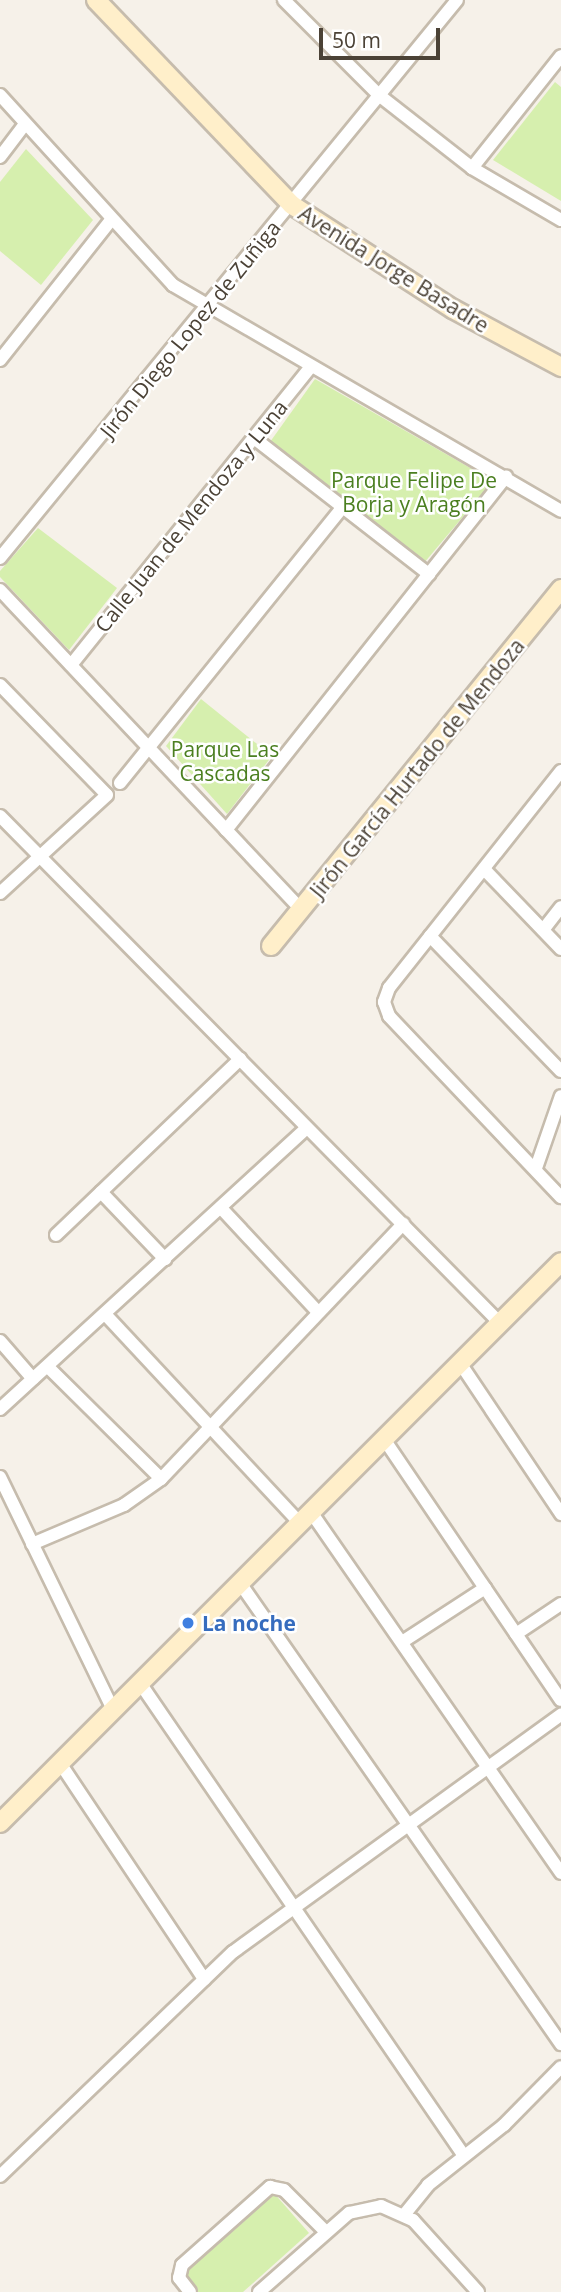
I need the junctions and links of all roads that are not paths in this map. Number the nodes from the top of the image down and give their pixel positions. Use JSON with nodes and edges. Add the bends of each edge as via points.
{"nodes":[{"id":1,"x":96,"y":0,"type":"edge"},
{"id":2,"x":284,"y":0,"type":"edge"},
{"id":3,"x":457,"y":0,"type":"edge"},
{"id":4,"x":561,"y":55,"type":"edge"},
{"id":5,"x":0,"y":95,"type":"edge"},
{"id":6,"x":380,"y":96,"type":"junction"},
{"id":7,"x":25,"y":124,"type":"junction"},
{"id":8,"x":0,"y":156,"type":"edge"},
{"id":9,"x":472,"y":168,"type":"junction"},
{"id":10,"x":292,"y":205,"type":"junction"},
{"id":11,"x":111,"y":219,"type":"junction"},
{"id":12,"x":561,"y":220,"type":"edge"},
{"id":13,"x":210,"y":306,"type":"junction"},
{"id":14,"x":0,"y":360,"type":"edge"},
{"id":15,"x":311,"y":367,"type":"junction"},
{"id":16,"x":561,"y":368,"type":"edge"},
{"id":17,"x":254,"y":438,"type":"junction"},
{"id":18,"x":506,"y":477,"type":"junction"},
{"id":19,"x":343,"y":507,"type":"junction"},
{"id":20,"x":561,"y":511,"type":"edge"},
{"id":21,"x":0,"y":558,"type":"edge"},
{"id":22,"x":429,"y":574,"type":"junction"},
{"id":23,"x":561,"y":589,"type":"edge"},
{"id":24,"x":0,"y":590,"type":"edge"},
{"id":25,"x":71,"y":665,"type":"junction"},
{"id":26,"x":0,"y":685,"type":"edge"},
{"id":27,"x":149,"y":748,"type":"junction"},
{"id":28,"x":561,"y":771,"type":"edge"},
{"id":29,"x":120,"y":783,"type":"dead end"},
{"id":30,"x":0,"y":816,"type":"edge"},
{"id":31,"x":226,"y":830,"type":"junction"},
{"id":32,"x":40,"y":856,"type":"junction"},
{"id":33,"x":484,"y":869,"type":"junction"},
{"id":34,"x":0,"y":893,"type":"edge"},
{"id":35,"x":561,"y":907,"type":"edge"},
{"id":36,"x":302,"y":910,"type":"junction"},
{"id":37,"x":543,"y":930,"type":"junction"},
{"id":38,"x":430,"y":936,"type":"junction"},
{"id":39,"x":271,"y":946,"type":"dead end"},
{"id":40,"x":561,"y":949,"type":"edge"},
{"id":41,"x":240,"y":1059,"type":"junction"},
{"id":42,"x":561,"y":1072,"type":"edge"},
{"id":43,"x":561,"y":1096,"type":"edge"},
{"id":44,"x":307,"y":1128,"type":"junction"},
{"id":45,"x":536,"y":1168,"type":"junction"},
{"id":46,"x":101,"y":1192,"type":"junction"},
{"id":47,"x":561,"y":1197,"type":"edge"},
{"id":48,"x":222,"y":1208,"type":"junction"},
{"id":49,"x":403,"y":1224,"type":"junction"},
{"id":50,"x":56,"y":1235,"type":"dead end"},
{"id":51,"x":165,"y":1259,"type":"junction"},
{"id":52,"x":561,"y":1262,"type":"edge"},
{"id":53,"x":554,"y":1276,"type":"edge"},
{"id":54,"x":318,"y":1312,"type":"junction"},
{"id":55,"x":105,"y":1314,"type":"junction"},
{"id":56,"x":500,"y":1323,"type":"junction"},
{"id":57,"x":0,"y":1341,"type":"edge"},
{"id":58,"x":460,"y":1363,"type":"junction"},
{"id":59,"x":48,"y":1367,"type":"junction"},
{"id":60,"x":33,"y":1379,"type":"junction"},
{"id":61,"x":0,"y":1409,"type":"edge"},
{"id":62,"x":209,"y":1426,"type":"junction"},
{"id":63,"x":384,"y":1439,"type":"junction"},
{"id":64,"x":0,"y":1477,"type":"edge"},
{"id":65,"x":161,"y":1479,"type":"junction"},
{"id":66,"x":561,"y":1514,"type":"edge"},
{"id":67,"x":305,"y":1518,"type":"junction"},
{"id":68,"x":33,"y":1544,"type":"junction"},
{"id":69,"x":240,"y":1583,"type":"junction"},
{"id":70,"x":485,"y":1588,"type":"junction"},
{"id":71,"x":561,"y":1604,"type":"edge"},
{"id":72,"x":516,"y":1634,"type":"junction"},
{"id":73,"x":402,"y":1642,"type":"junction"},
{"id":74,"x":140,"y":1683,"type":"junction"},
{"id":75,"x":561,"y":1700,"type":"edge"},
{"id":76,"x":113,"y":1710,"type":"junction"},
{"id":77,"x":561,"y":1715,"type":"edge"},
{"id":78,"x":60,"y":1763,"type":"junction"},
{"id":79,"x":490,"y":1768,"type":"junction"},
{"id":80,"x":0,"y":1823,"type":"edge"},
{"id":81,"x":409,"y":1828,"type":"junction"},
{"id":82,"x":561,"y":1873,"type":"edge"},
{"id":83,"x":296,"y":1908,"type":"junction"},
{"id":84,"x":204,"y":1979,"type":"junction"},
{"id":85,"x":561,"y":2044,"type":"edge"},
{"id":86,"x":561,"y":2067,"type":"edge"},
{"id":87,"x":464,"y":2156,"type":"junction"},
{"id":88,"x":0,"y":2176,"type":"edge"},
{"id":89,"x":404,"y":2215,"type":"junction"},
{"id":90,"x":326,"y":2232,"type":"junction"},
{"id":91,"x":190,"y":2292,"type":"edge"},
{"id":92,"x":259,"y":2292,"type":"edge"},
{"id":93,"x":478,"y":2292,"type":"edge"}],
"edges":[{"from":1,"to":10,"type":"street","name":"Avenida Jorge Basadre"},
{"from":2,"to":6,"type":"street"},
{"from":3,"to":6,"type":"street","name":"Jirón Diego Lopez de Zuñiga"},
{"from":4,"to":9,"type":"street"},
{"from":5,"to":7,"type":"street"},
{"from":6,"to":9,"type":"street"},
{"from":6,"to":10,"type":"street","name":"Jirón Diego Lopez de Zuñiga"},
{"from":7,"to":8,"type":"street"},
{"from":7,"to":11,"type":"street"},
{"from":9,"to":12,"type":"street"},
{"from":10,"to":13,"type":"street","name":"Jirón Diego Lopez de Zuñiga"},
{"from":10,"to":16,"type":"street","name":"Avenida Jorge Basadre","via":[[431,296]]},
{"from":11,"to":13,"type":"street","via":[[173,285]]},
{"from":11,"to":14,"type":"street"},
{"from":13,"to":15,"type":"street"},
{"from":13,"to":21,"type":"street","name":"Jirón Diego Lopez de Zuñiga"},
{"from":15,"to":17,"type":"street","name":"Calle Juan de Mendoza y Luna"},
{"from":15,"to":18,"type":"street"},
{"from":17,"to":19,"type":"street"},
{"from":17,"to":25,"type":"street","name":"Calle Juan de Mendoza y Luna"},
{"from":18,"to":20,"type":"street"},
{"from":18,"to":22,"type":"street"},
{"from":19,"to":22,"type":"street"},
{"from":19,"to":27,"type":"street"},
{"from":22,"to":31,"type":"street"},
{"from":23,"to":36,"type":"street","name":"Jirón García Hurtado de Mendoza"},
{"from":24,"to":25,"type":"street"},
{"from":25,"to":27,"type":"street"},
{"from":26,"to":32,"type":"street","via":[[107,795]]},
{"from":27,"to":29,"type":"street"},
{"from":27,"to":31,"type":"street"},
{"from":28,"to":33,"type":"street"},
{"from":30,"to":32,"type":"street"},
{"from":31,"to":36,"type":"street"},
{"from":32,"to":34,"type":"street"},
{"from":32,"to":41,"type":"street"},
{"from":33,"to":37,"type":"street"},
{"from":33,"to":38,"type":"street"},
{"from":35,"to":37,"type":"street"},
{"from":36,"to":39,"type":"street","name":"Jirón García Hurtado de Mendoza"},
{"from":37,"to":40,"type":"street"},
{"from":38,"to":42,"type":"street"},
{"from":38,"to":45,"type":"street","via":[[389,988],[386,1009]]},
{"from":41,"to":44,"type":"street"},
{"from":41,"to":46,"type":"street"},
{"from":43,"to":45,"type":"street"},
{"from":44,"to":48,"type":"street"},
{"from":44,"to":49,"type":"street"},
{"from":45,"to":47,"type":"street"},
{"from":46,"to":50,"type":"street"},
{"from":46,"to":51,"type":"street"},
{"from":48,"to":51,"type":"street"},
{"from":48,"to":54,"type":"street"},
{"from":49,"to":54,"type":"street"},
{"from":49,"to":56,"type":"street"},
{"from":51,"to":55,"type":"street"},
{"from":52,"to":53,"type":"street"},
{"from":53,"to":56,"type":"street"},
{"from":54,"to":62,"type":"street"},
{"from":55,"to":59,"type":"street"},
{"from":55,"to":62,"type":"street"},
{"from":56,"to":58,"type":"street"},
{"from":57,"to":60,"type":"street"},
{"from":58,"to":63,"type":"street"},
{"from":58,"to":66,"type":"street"},
{"from":59,"to":60,"type":"street"},
{"from":59,"to":65,"type":"street"},
{"from":60,"to":61,"type":"street"},
{"from":62,"to":65,"type":"street"},
{"from":62,"to":67,"type":"street"},
{"from":63,"to":67,"type":"street"},
{"from":63,"to":70,"type":"street"},
{"from":64,"to":68,"type":"street"},
{"from":65,"to":68,"type":"street","via":[[124,1505]]},
{"from":67,"to":69,"type":"street"},
{"from":67,"to":73,"type":"street"},
{"from":68,"to":76,"type":"street"},
{"from":69,"to":74,"type":"street"},
{"from":69,"to":81,"type":"street"},
{"from":70,"to":72,"type":"street"},
{"from":70,"to":73,"type":"street"},
{"from":71,"to":72,"type":"street"},
{"from":72,"to":75,"type":"street"},
{"from":73,"to":79,"type":"street"},
{"from":74,"to":76,"type":"street"},
{"from":74,"to":83,"type":"street"},
{"from":76,"to":78,"type":"street"},
{"from":77,"to":79,"type":"street"},
{"from":78,"to":80,"type":"street"},
{"from":78,"to":84,"type":"street"},
{"from":79,"to":81,"type":"street"},
{"from":79,"to":82,"type":"street"},
{"from":81,"to":83,"type":"street"},
{"from":81,"to":85,"type":"street"},
{"from":83,"to":84,"type":"street","via":[[233,1952]]},
{"from":83,"to":87,"type":"street"},
{"from":84,"to":88,"type":"street"},
{"from":86,"to":87,"type":"street","via":[[504,2125]]},
{"from":87,"to":89,"type":"street","via":[[428,2185]]},
{"from":89,"to":90,"type":"street","via":[[381,2206],[365,2207]]},
{"from":89,"to":93,"type":"street"},
{"from":90,"to":91,"type":"street","via":[[284,2190],[270,2187],[182,2266],[179,2278]]},
{"from":90,"to":92,"type":"street"}]}
